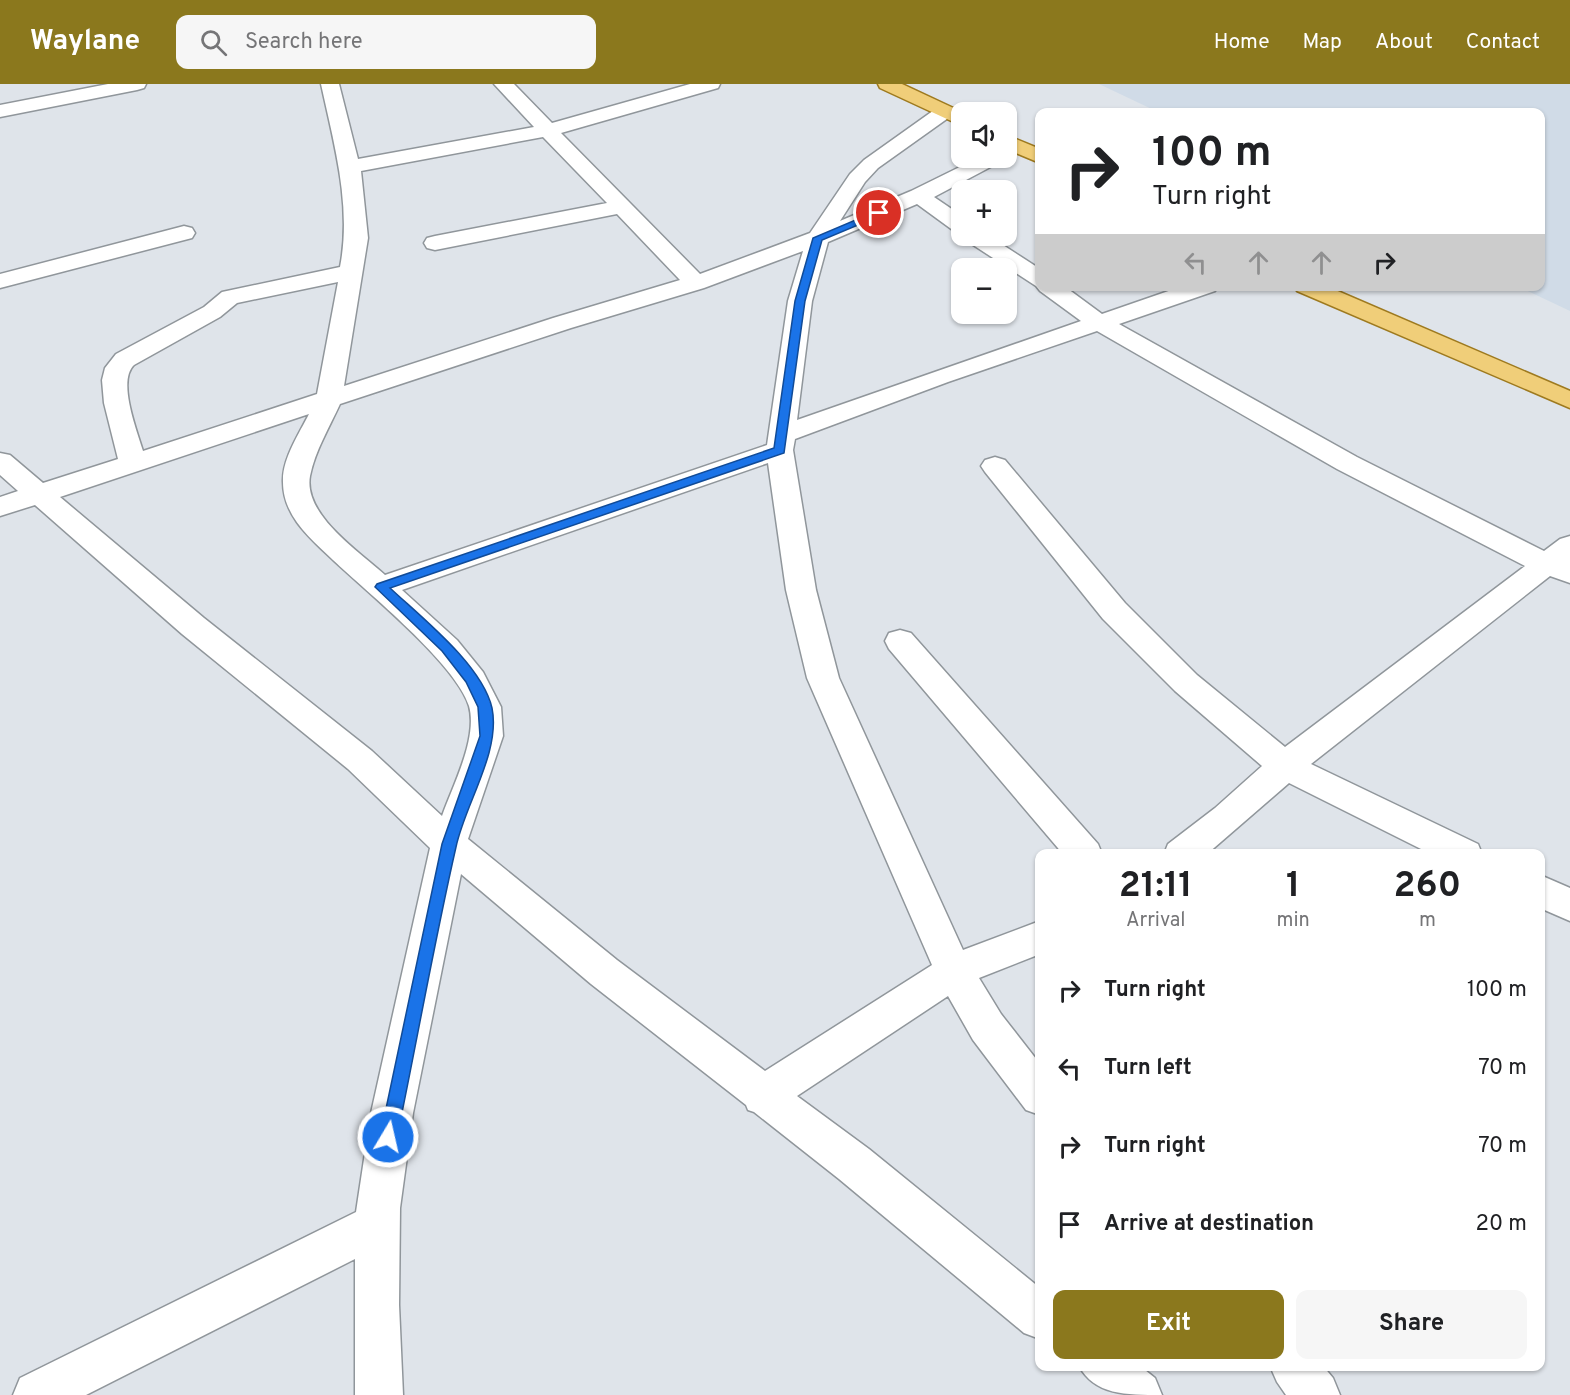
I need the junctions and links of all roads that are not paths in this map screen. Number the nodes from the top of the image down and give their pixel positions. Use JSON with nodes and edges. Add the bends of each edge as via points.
{"nodes":[{"id":1,"x":136,"y":84,"type":"edge"},
{"id":2,"x":330,"y":84,"type":"edge"},
{"id":3,"x":503,"y":84,"type":"edge"},
{"id":4,"x":711,"y":84,"type":"edge"},
{"id":5,"x":887,"y":84,"type":"edge"},
{"id":6,"x":0,"y":111,"type":"edge"},
{"id":7,"x":951,"y":115,"type":"edge"},
{"id":8,"x":951,"y":117,"type":"edge"},
{"id":9,"x":549,"y":130,"type":"junction"},
{"id":10,"x":1017,"y":148,"type":"edge"},
{"id":11,"x":1035,"y":155,"type":"edge"},
{"id":12,"x":350,"y":167,"type":"junction"},
{"id":13,"x":974,"y":168,"type":"edge"},
{"id":14,"x":919,"y":196,"type":"junction"},
{"id":15,"x":621,"y":207,"type":"junction"},
{"id":16,"x":951,"y":218,"type":"edge"},
{"id":17,"x":184,"y":233,"type":"dead end"},
{"id":18,"x":818,"y":238,"type":"junction"},
{"id":19,"x":435,"y":243,"type":"dead end"},
{"id":20,"x":990,"y":246,"type":"edge"},
{"id":21,"x":352,"y":272,"type":"junction"},
{"id":22,"x":1035,"y":277,"type":"edge"},
{"id":23,"x":0,"y":281,"type":"edge"},
{"id":24,"x":696,"y":283,"type":"junction"},
{"id":25,"x":1055,"y":291,"type":"edge"},
{"id":26,"x":1193,"y":291,"type":"edge"},
{"id":27,"x":1317,"y":291,"type":"edge"},
{"id":28,"x":1100,"y":323,"type":"junction"},
{"id":29,"x":1570,"y":400,"type":"edge"},
{"id":30,"x":330,"y":401,"type":"junction"},
{"id":31,"x":781,"y":442,"type":"junction"},
{"id":32,"x":0,"y":461,"type":"edge"},
{"id":33,"x":134,"y":463,"type":"junction"},
{"id":34,"x":995,"y":466,"type":"dead end"},
{"id":35,"x":38,"y":494,"type":"junction"},
{"id":36,"x":0,"y":507,"type":"edge"},
{"id":37,"x":1562,"y":561,"type":"edge"},
{"id":38,"x":381,"y":587,"type":"junction"},
{"id":39,"x":900,"y":641,"type":"dead end"},
{"id":40,"x":1284,"y":766,"type":"junction"},
{"id":41,"x":449,"y":844,"type":"junction"},
{"id":42,"x":1081,"y":849,"type":"edge"},
{"id":43,"x":1187,"y":849,"type":"edge"},
{"id":44,"x":1455,"y":849,"type":"edge"},
{"id":45,"x":1545,"y":892,"type":"edge"},
{"id":46,"x":1570,"y":905,"type":"edge"},
{"id":47,"x":1035,"y":939,"type":"edge"},
{"id":48,"x":954,"y":971,"type":"junction"},
{"id":49,"x":1035,"y":1089,"type":"edge"},
{"id":50,"x":762,"y":1096,"type":"junction"},
{"id":51,"x":378,"y":1224,"type":"junction"},
{"id":52,"x":1035,"y":1313,"type":"edge"},
{"id":53,"x":1108,"y":1371,"type":"edge"},
{"id":54,"x":1297,"y":1371,"type":"edge"},
{"id":55,"x":37,"y":1395,"type":"edge"},
{"id":56,"x":379,"y":1395,"type":"edge"},
{"id":57,"x":1138,"y":1395,"type":"edge"},
{"id":58,"x":1316,"y":1395,"type":"edge"}],
"edges":[{"from":1,"to":6,"type":"street"},
{"from":2,"to":12,"type":"street"},
{"from":3,"to":9,"type":"street"},
{"from":4,"to":9,"type":"street"},
{"from":5,"to":7,"type":"main road"},
{"from":8,"to":18,"type":"street","via":[[864,171]]},
{"from":9,"to":12,"type":"street"},
{"from":9,"to":15,"type":"street"},
{"from":10,"to":11,"type":"main road"},
{"from":12,"to":21,"type":"street","via":[[357,238]]},
{"from":13,"to":14,"type":"street"},
{"from":14,"to":16,"type":"street"},
{"from":14,"to":18,"type":"street"},
{"from":15,"to":19,"type":"street"},
{"from":15,"to":24,"type":"street"},
{"from":17,"to":23,"type":"street"},
{"from":18,"to":24,"type":"street"},
{"from":18,"to":31,"type":"street","via":[[800,301]]},
{"from":20,"to":22,"type":"street"},
{"from":21,"to":30,"type":"street"},
{"from":21,"to":33,"type":"street","via":[[230,297],[212,312],[121,363],[114,387]]},
{"from":24,"to":30,"type":"street","via":[[562,323]]},
{"from":25,"to":28,"type":"street"},
{"from":26,"to":28,"type":"street"},
{"from":27,"to":29,"type":"main road"},
{"from":28,"to":31,"type":"street","via":[[939,377]]},
{"from":28,"to":37,"type":"street","via":[[1347,463]]},
{"from":30,"to":33,"type":"street"},
{"from":30,"to":38,"type":"street","via":[[303,454],[296,479],[298,500],[312,524]]},
{"from":31,"to":38,"type":"street"},
{"from":31,"to":48,"type":"street","via":[[801,590],[823,678]]},
{"from":32,"to":35,"type":"street"},
{"from":33,"to":35,"type":"street"},
{"from":34,"to":40,"type":"street","via":[[1114,611],[1186,683]]},
{"from":35,"to":36,"type":"street"},
{"from":35,"to":41,"type":"street","via":[[193,626],[360,760]]},
{"from":37,"to":40,"type":"street"},
{"from":38,"to":41,"type":"street","via":[[446,648],[472,680],[485,707],[487,736]]},
{"from":39,"to":42,"type":"street"},
{"from":40,"to":43,"type":"street"},
{"from":40,"to":44,"type":"street"},
{"from":41,"to":50,"type":"street"},
{"from":41,"to":51,"type":"street","via":[[392,1113]]},
{"from":45,"to":46,"type":"street"},
{"from":47,"to":48,"type":"street"},
{"from":48,"to":49,"type":"street","via":[[987,1027]]},
{"from":48,"to":50,"type":"street"},
{"from":50,"to":52,"type":"street","via":[[854,1164]]},
{"from":51,"to":55,"type":"street"},
{"from":51,"to":56,"type":"street"},
{"from":53,"to":57,"type":"street"},
{"from":54,"to":58,"type":"street"}]}
